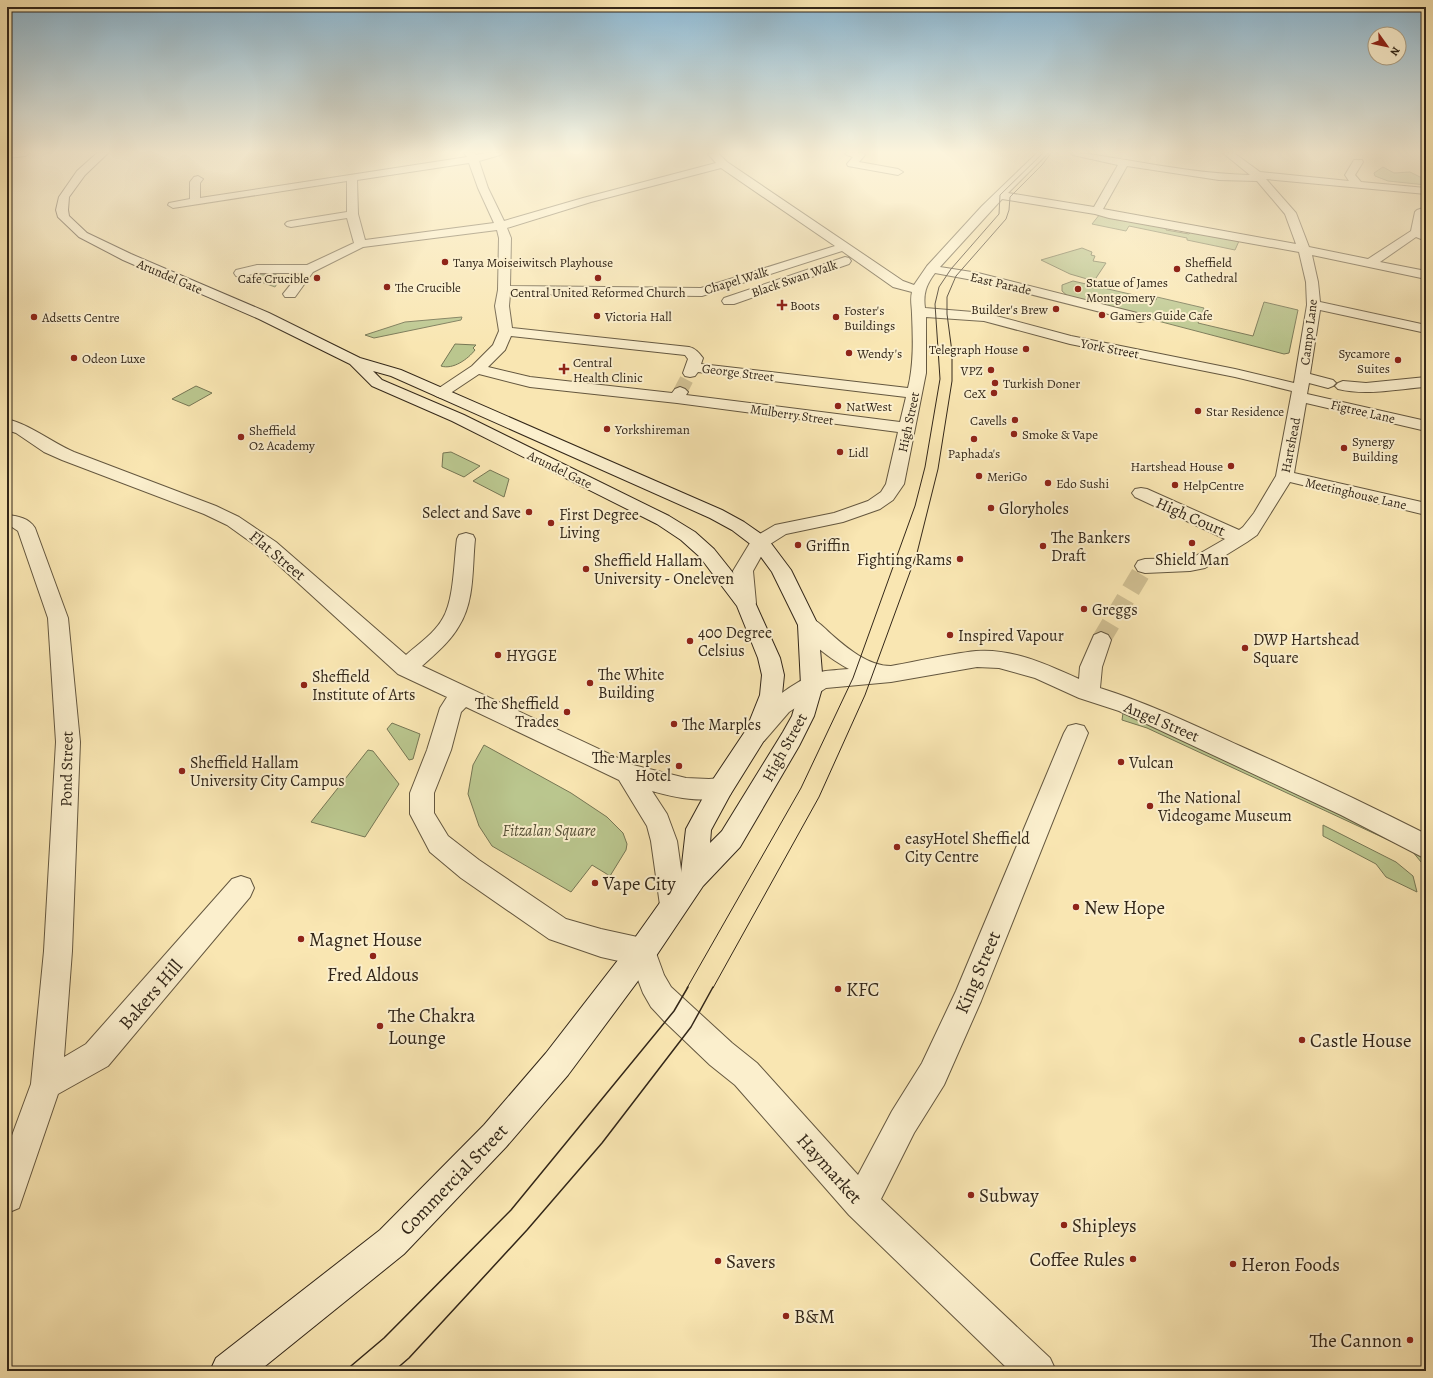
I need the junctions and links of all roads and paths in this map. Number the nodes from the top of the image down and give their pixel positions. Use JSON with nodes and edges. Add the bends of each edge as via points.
{"nodes":[{"id":1,"x":64,"y":217,"type":"edge"},
{"id":2,"x":332,"y":217,"type":"edge"},
{"id":3,"x":353,"y":217,"type":"edge"},
{"id":4,"x":497,"y":217,"type":"edge"},
{"id":5,"x":530,"y":217,"type":"edge"},
{"id":6,"x":801,"y":217,"type":"edge"},
{"id":7,"x":978,"y":217,"type":"edge"},
{"id":8,"x":1122,"y":217,"type":"edge"},
{"id":9,"x":1292,"y":217,"type":"edge"},
{"id":10,"x":1420,"y":217,"type":"edge"},
{"id":11,"x":291,"y":224,"type":"dead end"},
{"id":12,"x":501,"y":226,"type":"junction"},
{"id":13,"x":1420,"y":235,"type":"edge"},
{"id":14,"x":360,"y":244,"type":"junction"},
{"id":15,"x":845,"y":247,"type":"junction"},
{"id":16,"x":1305,"y":251,"type":"junction"},
{"id":17,"x":860,"y":258,"type":"junction"},
{"id":18,"x":1370,"y":263,"type":"junction"},
{"id":19,"x":309,"y":269,"type":"junction"},
{"id":20,"x":931,"y":269,"type":"junction"},
{"id":21,"x":240,"y":274,"type":"dead end"},
{"id":22,"x":1426,"y":275,"type":"edge"},
{"id":23,"x":504,"y":290,"type":"junction"},
{"id":24,"x":918,"y":290,"type":"junction"},
{"id":25,"x":290,"y":294,"type":"dead end"},
{"id":26,"x":729,"y":301,"type":"dead end"},
{"id":27,"x":1314,"y":305,"type":"junction"},
{"id":28,"x":919,"y":312,"type":"junction"},
{"id":29,"x":1140,"y":318,"type":"dead end"},
{"id":30,"x":1426,"y":329,"type":"edge"},
{"id":31,"x":506,"y":331,"type":"junction"},
{"id":32,"x":477,"y":369,"type":"junction"},
{"id":33,"x":1426,"y":382,"type":"edge"},
{"id":34,"x":1328,"y":383,"type":"dead end"},
{"id":35,"x":1344,"y":386,"type":"dead end"},
{"id":36,"x":1301,"y":387,"type":"junction"},
{"id":37,"x":915,"y":393,"type":"junction"},
{"id":38,"x":439,"y":401,"type":"junction"},
{"id":39,"x":7,"y":424,"type":"edge"},
{"id":40,"x":1426,"y":426,"type":"edge"},
{"id":41,"x":907,"y":428,"type":"junction"},
{"id":42,"x":1286,"y":476,"type":"junction"},
{"id":43,"x":1141,"y":493,"type":"dead end"},
{"id":44,"x":1426,"y":509,"type":"edge"},
{"id":45,"x":7,"y":521,"type":"edge"},
{"id":46,"x":1245,"y":534,"type":"junction"},
{"id":47,"x":466,"y":539,"type":"dead end"},
{"id":48,"x":760,"y":542,"type":"junction"},
{"id":49,"x":1145,"y":566,"type":"dead end"},
{"id":50,"x":746,"y":603,"type":"junction"},
{"id":51,"x":808,"y":625,"type":"junction"},
{"id":52,"x":1101,"y":640,"type":"tunnel mouth"},
{"id":53,"x":406,"y":668,"type":"junction"},
{"id":54,"x":883,"y":674,"type":"junction"},
{"id":55,"x":812,"y":685,"type":"junction"},
{"id":56,"x":1087,"y":692,"type":"junction"},
{"id":57,"x":463,"y":696,"type":"junction"},
{"id":58,"x":1076,"y":733,"type":"dead end"},
{"id":59,"x":756,"y":734,"type":"junction"},
{"id":60,"x":627,"y":773,"type":"junction"},
{"id":61,"x":721,"y":788,"type":"junction"},
{"id":62,"x":1426,"y":847,"type":"edge"},
{"id":63,"x":694,"y":877,"type":"junction"},
{"id":64,"x":241,"y":888,"type":"dead end"},
{"id":65,"x":673,"y":905,"type":"junction"},
{"id":66,"x":642,"y":952,"type":"junction"},
{"id":67,"x":46,"y":1084,"type":"junction"},
{"id":68,"x":7,"y":1196,"type":"edge"},
{"id":69,"x":861,"y":1203,"type":"junction"},
{"id":70,"x":229,"y":1371,"type":"edge"},
{"id":71,"x":1037,"y":1371,"type":"edge"}],
"edges":[{"from":1,"to":38,"type":"street","name":"Arundel Gate","via":[[82,235],[264,316],[355,361],[377,383]]},
{"from":2,"to":11,"type":"street"},
{"from":3,"to":14,"type":"street"},
{"from":4,"to":12,"type":"street"},
{"from":5,"to":12,"type":"street"},
{"from":6,"to":15,"type":"street"},
{"from":7,"to":20,"type":"street"},
{"from":8,"to":16,"type":"street"},
{"from":9,"to":16,"type":"street","name":"Campo Lane"},
{"from":10,"to":13,"type":"street","via":[[1417,230]]},
{"from":12,"to":14,"type":"street"},
{"from":12,"to":23,"type":"street","via":[[505,238]]},
{"from":13,"to":18,"type":"street"},
{"from":14,"to":19,"type":"street"},
{"from":15,"to":17,"type":"street"},
{"from":15,"to":23,"type":"street","name":"Chapel Walk","via":[[702,292]]},
{"from":16,"to":18,"type":"street"},
{"from":16,"to":27,"type":"street","name":"Campo Lane"},
{"from":17,"to":24,"type":"street","via":[[898,284]]},
{"from":17,"to":26,"type":"street","name":"Black Swan Walk","via":[[840,262]]},
{"from":18,"to":22,"type":"street"},
{"from":19,"to":21,"type":"street","via":[[257,269]]},
{"from":19,"to":25,"type":"street"},
{"from":20,"to":24,"type":"street","via":[[922,279]]},
{"from":20,"to":29,"type":"street","name":"East Parade","via":[[978,277]]},
{"from":23,"to":31,"type":"street","via":[[502,306]]},
{"from":24,"to":28,"type":"street","name":"High Street"},
{"from":27,"to":30,"type":"street"},
{"from":27,"to":36,"type":"street","name":"Campo Lane"},
{"from":28,"to":36,"type":"street","name":"York Street","via":[[984,317],[1070,340]]},
{"from":28,"to":37,"type":"street","name":"High Street","via":[[919,373]]},
{"from":31,"to":32,"type":"street","via":[[500,346]]},
{"from":31,"to":37,"type":"street","name":"George Street","via":[[689,352],[696,358],[691,370]]},
{"from":32,"to":38,"type":"street"},
{"from":32,"to":41,"type":"street","name":"Mulberry Street","via":[[530,382],[679,395],[747,408]]},
{"from":33,"to":35,"type":"street","via":[[1366,388]]},
{"from":34,"to":36,"type":"street"},
{"from":36,"to":40,"type":"street","name":"Figtree Lane"},
{"from":36,"to":42,"type":"street","name":"Hartshead"},
{"from":37,"to":41,"type":"street","name":"High Street"},
{"from":38,"to":48,"type":"street","name":"Arundel Gate","via":[[716,514]]},
{"from":38,"to":50,"type":"street","name":"Arundel Gate","via":[[663,520],[688,536],[708,552]]},
{"from":39,"to":53,"type":"street","name":"Flat Street","via":[[68,456],[210,510],[242,527],[270,546]]},
{"from":41,"to":48,"type":"street","name":"High Street","via":[[895,484],[892,491],[881,501],[836,518],[781,529]]},
{"from":42,"to":44,"type":"street","name":"Meetinghouse Lane"},
{"from":42,"to":46,"type":"street","name":"Hartshead","via":[[1261,516]]},
{"from":43,"to":46,"type":"street","name":"High Court"},
{"from":45,"to":67,"type":"street","name":"Pond Street","via":[[16,522],[26,528],[58,618],[68,742],[58,951]]},
{"from":46,"to":49,"type":"street","via":[[1198,563]]},
{"from":47,"to":53,"type":"street","via":[[460,589],[452,620],[444,632]]},
{"from":48,"to":50,"type":"street","via":[[744,571]]},
{"from":48,"to":51,"type":"street","name":"Arundel Gate","via":[[781,570]]},
{"from":50,"to":59,"type":"street","via":[[769,658],[773,675],[770,695]]},
{"from":51,"to":54,"type":"street","via":[[845,658]]},
{"from":51,"to":55,"type":"street"},
{"from":52,"to":56,"type":"street","via":[[1090,667],[1090,686]]},
{"from":53,"to":57,"type":"street","name":"Flat Street"},
{"from":54,"to":55,"type":"street","name":"Angel Street","via":[[823,680]]},
{"from":54,"to":56,"type":"street","name":"Angel Street","via":[[977,659],[999,660],[1043,672]]},
{"from":55,"to":59,"type":"street","name":"High Street","via":[[781,706]]},
{"from":55,"to":63,"type":"street","name":"High Street","via":[[803,716],[794,733],[730,839]]},
{"from":56,"to":62,"type":"street","name":"Angel Street","via":[[1127,705],[1178,728],[1350,807]]},
{"from":57,"to":60,"type":"street"},
{"from":57,"to":66,"type":"street","via":[[451,708],[439,750],[422,793],[422,814],[439,844],[470,869],[559,930]]},
{"from":58,"to":69,"type":"street","name":"King Street","via":[[966,1001],[932,1074],[903,1122]]},
{"from":59,"to":61,"type":"street","name":"High Street"},
{"from":60,"to":61,"type":"street","via":[[695,789],[708,791]]},
{"from":60,"to":65,"type":"street","via":[[658,822],[664,841]]},
{"from":61,"to":63,"type":"street","name":"High Street","via":[[699,829]]},
{"from":63,"to":65,"type":"street","name":"High Street"},
{"from":64,"to":67,"type":"street","name":"Bakers Hill","via":[[97,1055]]},
{"from":65,"to":66,"type":"street","name":"High Street"},
{"from":66,"to":69,"type":"street","name":"Haymarket","via":[[653,983],[666,1002],[746,1074]]},
{"from":66,"to":70,"type":"street","name":"Commercial Street","via":[[557,1064],[495,1136],[392,1242]]},
{"from":67,"to":68,"type":"street"},
{"from":69,"to":71,"type":"street","name":"Haymarket"}]}
